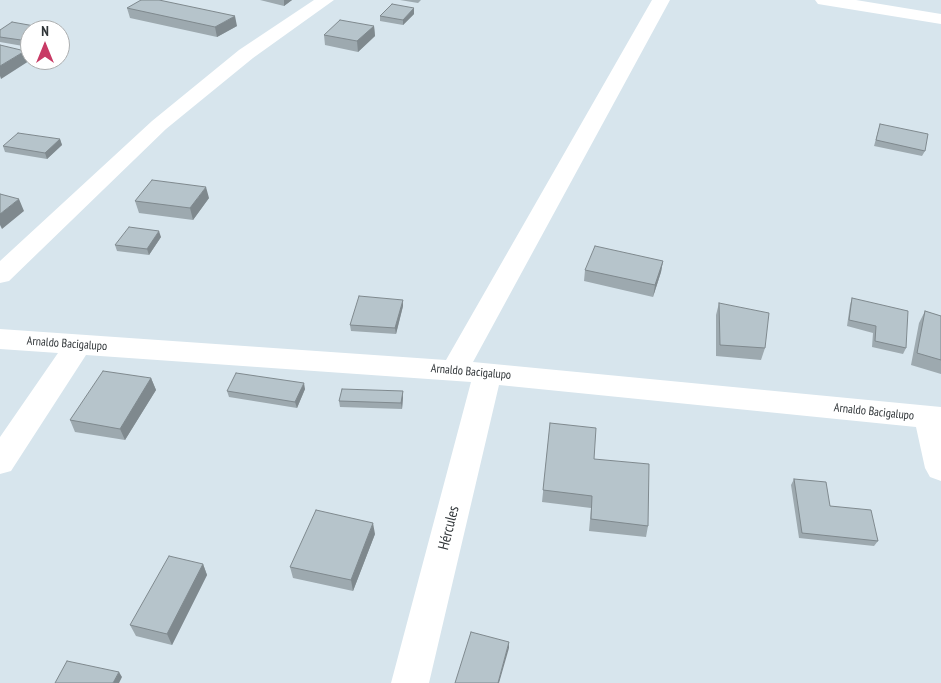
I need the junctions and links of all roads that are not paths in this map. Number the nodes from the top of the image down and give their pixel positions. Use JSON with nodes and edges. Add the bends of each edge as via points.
{"nodes":[{"id":1,"x":325,"y":0,"type":"edge"},
{"id":2,"x":661,"y":0,"type":"edge"},
{"id":3,"x":824,"y":0,"type":"edge"},
{"id":4,"x":941,"y":19,"type":"edge"},
{"id":5,"x":0,"y":275,"type":"edge"},
{"id":6,"x":0,"y":339,"type":"edge"},
{"id":7,"x":79,"y":344,"type":"junction"},
{"id":8,"x":454,"y":370,"type":"junction"},
{"id":9,"x":488,"y":373,"type":"junction"},
{"id":10,"x":935,"y":418,"type":"edge"},
{"id":11,"x":0,"y":462,"type":"edge"},
{"id":12,"x":941,"y":468,"type":"edge"},
{"id":13,"x":410,"y":683,"type":"edge"}],
"edges":[{"from":1,"to":5,"type":"street","via":[[246,54],[166,118]]},
{"from":2,"to":8,"type":"street"},
{"from":3,"to":4,"type":"street"},
{"from":6,"to":7,"type":"street","name":"Arnaldo Bacigalupo"},
{"from":7,"to":8,"type":"street","name":"Arnaldo Bacigalupo"},
{"from":7,"to":11,"type":"street"},
{"from":8,"to":9,"type":"street","name":"Arnaldo Bacigalupo"},
{"from":9,"to":10,"type":"street","name":"Arnaldo Bacigalupo"},
{"from":9,"to":13,"type":"street","name":"Hércules"},
{"from":10,"to":12,"type":"street"}]}
